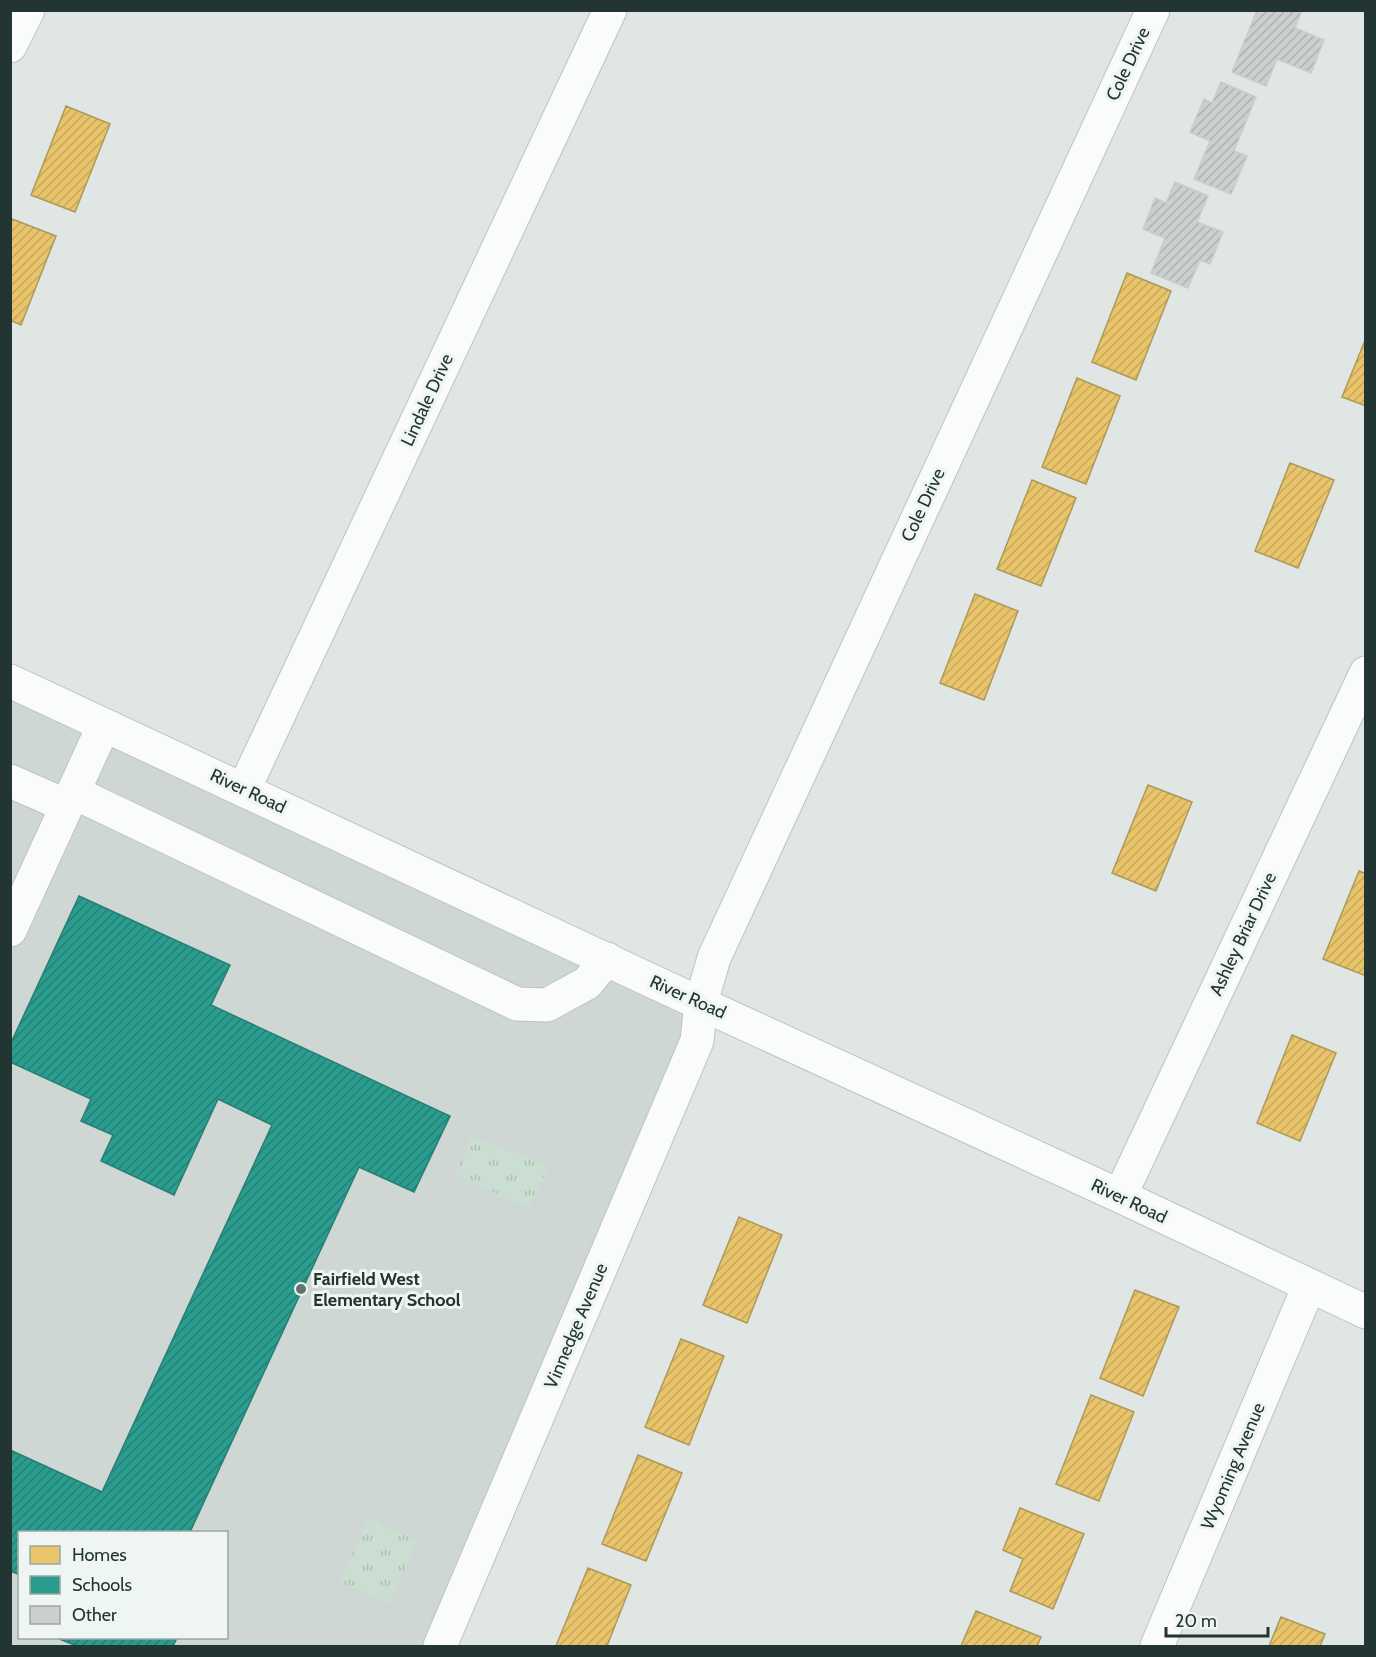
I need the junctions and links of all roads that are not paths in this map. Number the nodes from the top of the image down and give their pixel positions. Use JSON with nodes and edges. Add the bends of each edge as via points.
{"nodes":[{"id":1,"x":28,"y":10,"type":"edge"},
{"id":2,"x":610,"y":10,"type":"edge"},
{"id":3,"x":1153,"y":10,"type":"edge"},
{"id":4,"x":10,"y":46,"type":"edge"},
{"id":5,"x":1365,"y":672,"type":"edge"},
{"id":6,"x":10,"y":681,"type":"edge"},
{"id":7,"x":104,"y":725,"type":"junction"},
{"id":8,"x":10,"y":781,"type":"edge"},
{"id":9,"x":244,"y":789,"type":"junction"},
{"id":10,"x":70,"y":799,"type":"junction"},
{"id":11,"x":10,"y":930,"type":"edge"},
{"id":12,"x":607,"y":959,"type":"junction"},
{"id":13,"x":701,"y":1003,"type":"junction"},
{"id":14,"x":1119,"y":1196,"type":"junction"},
{"id":15,"x":1309,"y":1286,"type":"junction"},
{"id":16,"x":1365,"y":1312,"type":"edge"},
{"id":17,"x":440,"y":1647,"type":"edge"},
{"id":18,"x":1157,"y":1647,"type":"edge"}],
"edges":[{"from":1,"to":4,"type":"street"},
{"from":2,"to":9,"type":"street","name":"Lindale Drive"},
{"from":3,"to":13,"type":"street","name":"Cole Drive","via":[[714,958]]},
{"from":5,"to":14,"type":"street","name":"Ashley Briar Drive"},
{"from":6,"to":7,"type":"street","name":"River Road"},
{"from":7,"to":9,"type":"street","name":"River Road"},
{"from":7,"to":10,"type":"street"},
{"from":8,"to":10,"type":"street"},
{"from":9,"to":12,"type":"street","name":"River Road"},
{"from":10,"to":11,"type":"street"},
{"from":10,"to":12,"type":"street","via":[[517,1004],[547,1005],[587,983]]},
{"from":12,"to":13,"type":"street","name":"River Road"},
{"from":13,"to":14,"type":"street","name":"River Road"},
{"from":13,"to":17,"type":"street","name":"Vinnedge Avenue","via":[[697,1041]]},
{"from":14,"to":15,"type":"street","name":"River Road"},
{"from":15,"to":16,"type":"street","name":"River Road"},
{"from":15,"to":18,"type":"street","name":"Wyoming Avenue"}]}
